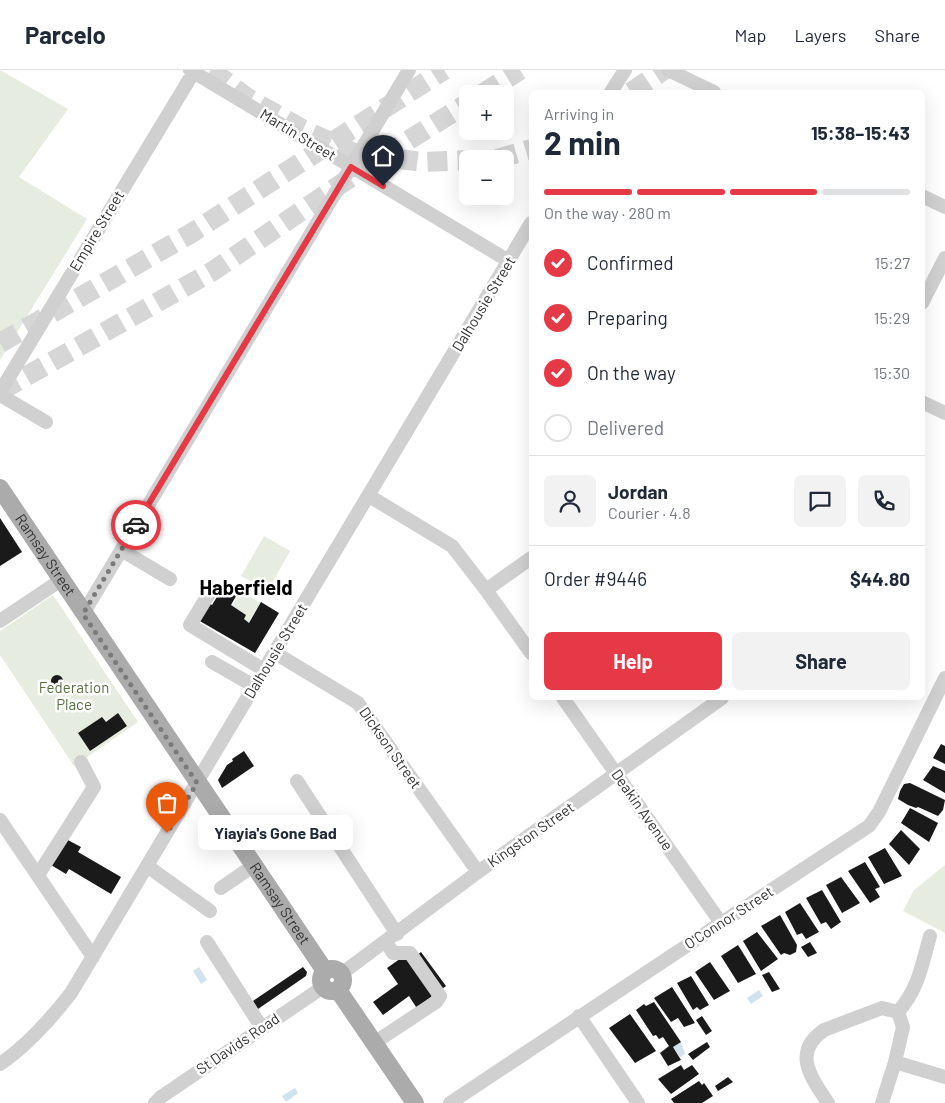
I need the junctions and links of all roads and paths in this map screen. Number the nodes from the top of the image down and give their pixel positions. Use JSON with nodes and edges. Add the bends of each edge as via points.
{"nodes":[{"id":1,"x":409,"y":70,"type":"edge"},
{"id":2,"x":624,"y":70,"type":"edge"},
{"id":3,"x":668,"y":70,"type":"edge"},
{"id":4,"x":193,"y":71,"type":"edge"},
{"id":5,"x":612,"y":90,"type":"edge"},
{"id":6,"x":710,"y":90,"type":"edge"},
{"id":7,"x":351,"y":167,"type":"junction"},
{"id":8,"x":925,"y":197,"type":"edge"},
{"id":9,"x":945,"y":207,"type":"edge"},
{"id":10,"x":529,"y":226,"type":"edge"},
{"id":11,"x":945,"y":258,"type":"edge"},
{"id":12,"x":509,"y":261,"type":"junction"},
{"id":13,"x":925,"y":297,"type":"edge"},
{"id":14,"x":0,"y":394,"type":"edge"},
{"id":15,"x":925,"y":403,"type":"edge"},
{"id":16,"x":945,"y":413,"type":"edge"},
{"id":17,"x":46,"y":422,"type":"dead end"},
{"id":18,"x":0,"y":488,"type":"edge"},
{"id":19,"x":369,"y":496,"type":"junction"},
{"id":20,"x":121,"y":550,"type":"junction"},
{"id":21,"x":529,"y":559,"type":"edge"},
{"id":22,"x":170,"y":579,"type":"dead end"},
{"id":23,"x":61,"y":580,"type":"junction"},
{"id":24,"x":212,"y":589,"type":"dead end"},
{"id":25,"x":486,"y":590,"type":"junction"},
{"id":26,"x":83,"y":614,"type":"junction"},
{"id":27,"x":0,"y":621,"type":"edge"},
{"id":28,"x":529,"y":650,"type":"edge"},
{"id":29,"x":275,"y":653,"type":"junction"},
{"id":30,"x":212,"y":662,"type":"dead end"},
{"id":31,"x":264,"y":670,"type":"junction"},
{"id":32,"x":945,"y":678,"type":"edge"},
{"id":33,"x":254,"y":686,"type":"junction"},
{"id":34,"x":564,"y":700,"type":"edge"},
{"id":35,"x":719,"y":700,"type":"edge"},
{"id":36,"x":81,"y":762,"type":"dead end"},
{"id":37,"x":617,"y":774,"type":"junction"},
{"id":38,"x":297,"y":781,"type":"dead end"},
{"id":39,"x":197,"y":783,"type":"junction"},
{"id":40,"x":0,"y":820,"type":"edge"},
{"id":41,"x":147,"y":866,"type":"junction"},
{"id":42,"x":253,"y":866,"type":"junction"},
{"id":43,"x":478,"y":872,"type":"junction"},
{"id":44,"x":38,"y":875,"type":"junction"},
{"id":45,"x":221,"y":888,"type":"dead end"},
{"id":46,"x":210,"y":911,"type":"dead end"},
{"id":47,"x":721,"y":923,"type":"junction"},
{"id":48,"x":930,"y":936,"type":"dead end"},
{"id":49,"x":391,"y":938,"type":"junction"},
{"id":50,"x":207,"y":942,"type":"dead end"},
{"id":51,"x":93,"y":957,"type":"junction"},
{"id":52,"x":332,"y":981,"type":"junction"},
{"id":53,"x":898,"y":1012,"type":"junction"},
{"id":54,"x":579,"y":1016,"type":"junction"},
{"id":55,"x":262,"y":1028,"type":"junction"},
{"id":56,"x":374,"y":1043,"type":"junction"},
{"id":57,"x":895,"y":1062,"type":"junction"},
{"id":58,"x":0,"y":1064,"type":"edge"},
{"id":59,"x":945,"y":1076,"type":"edge"},
{"id":60,"x":155,"y":1103,"type":"edge"},
{"id":61,"x":415,"y":1103,"type":"edge"},
{"id":62,"x":450,"y":1103,"type":"edge"},
{"id":63,"x":638,"y":1103,"type":"edge"},
{"id":64,"x":828,"y":1103,"type":"edge"},
{"id":65,"x":882,"y":1103,"type":"edge"}],
"edges":[{"from":1,"to":7,"type":"street"},
{"from":2,"to":5,"type":"street"},
{"from":3,"to":6,"type":"street"},
{"from":4,"to":7,"type":"street","name":"Martin Street"},
{"from":4,"to":14,"type":"street","name":"Empire Street"},
{"from":7,"to":12,"type":"street","name":"Martin Street"},
{"from":7,"to":20,"type":"street"},
{"from":8,"to":9,"type":"street"},
{"from":10,"to":12,"type":"street","name":"Dalhousie Street"},
{"from":11,"to":13,"type":"street"},
{"from":12,"to":19,"type":"street","name":"Dalhousie Street"},
{"from":14,"to":17,"type":"street"},
{"from":15,"to":16,"type":"street"},
{"from":18,"to":23,"type":"main road","name":"Ramsay Street"},
{"from":19,"to":25,"type":"street","via":[[452,546]]},
{"from":19,"to":29,"type":"street","name":"Dalhousie Street"},
{"from":20,"to":22,"type":"street"},
{"from":20,"to":26,"type":"street"},
{"from":21,"to":25,"type":"street"},
{"from":23,"to":26,"type":"main road","name":"Ramsay Street"},
{"from":23,"to":27,"type":"street"},
{"from":24,"to":31,"type":"street","via":[[190,625]]},
{"from":25,"to":28,"type":"street"},
{"from":26,"to":39,"type":"main road","name":"Ramsay Street"},
{"from":29,"to":31,"type":"street","name":"Dalhousie Street"},
{"from":29,"to":43,"type":"street","name":"Dickson Street","via":[[358,703]]},
{"from":30,"to":33,"type":"street"},
{"from":31,"to":33,"type":"street","name":"Dalhousie Street"},
{"from":32,"to":47,"type":"street","name":"O'Connor Street","via":[[879,812],[869,826]]},
{"from":33,"to":39,"type":"street","name":"Dalhousie Street"},
{"from":34,"to":37,"type":"street","name":"Deakin Avenue"},
{"from":35,"to":37,"type":"street","name":"Kingston Street"},
{"from":36,"to":44,"type":"street","via":[[94,787]]},
{"from":37,"to":43,"type":"street","name":"Kingston Street"},
{"from":37,"to":47,"type":"street","name":"Deakin Avenue"},
{"from":38,"to":49,"type":"street"},
{"from":39,"to":41,"type":"street","name":"Dalhousie Street"},
{"from":39,"to":42,"type":"main road","name":"Ramsay Street"},
{"from":40,"to":44,"type":"street"},
{"from":41,"to":46,"type":"street"},
{"from":41,"to":51,"type":"street","name":"Dalhousie Street"},
{"from":42,"to":45,"type":"street"},
{"from":42,"to":52,"type":"main road","name":"Ramsay Street"},
{"from":43,"to":49,"type":"street","name":"Kingston Street"},
{"from":44,"to":51,"type":"street"},
{"from":47,"to":54,"type":"street","name":"O'Connor Street"},
{"from":48,"to":53,"type":"street","via":[[916,985]]},
{"from":49,"to":52,"type":"street","name":"Kingston Street"},
{"from":49,"to":56,"type":"street","via":[[394,953],[410,953],[440,996],[436,1002]]},
{"from":50,"to":55,"type":"street"},
{"from":51,"to":58,"type":"street","name":"Dalhousie Street","via":[[55,1014],[24,1046]]},
{"from":52,"to":55,"type":"street","name":"St Davids Road"},
{"from":52,"to":56,"type":"main road","name":"Ramsay Street"},
{"from":53,"to":57,"type":"street","via":[[903,1026]]},
{"from":53,"to":64,"type":"street","via":[[882,1008],[816,1036],[807,1049],[806,1061],[809,1074]]},
{"from":54,"to":62,"type":"street","name":"O'Connor Street"},
{"from":54,"to":63,"type":"street"},
{"from":55,"to":60,"type":"street","name":"St Davids Road"},
{"from":56,"to":61,"type":"main road","name":"Ramsay Street"},
{"from":57,"to":59,"type":"street"},
{"from":57,"to":65,"type":"street"}]}
